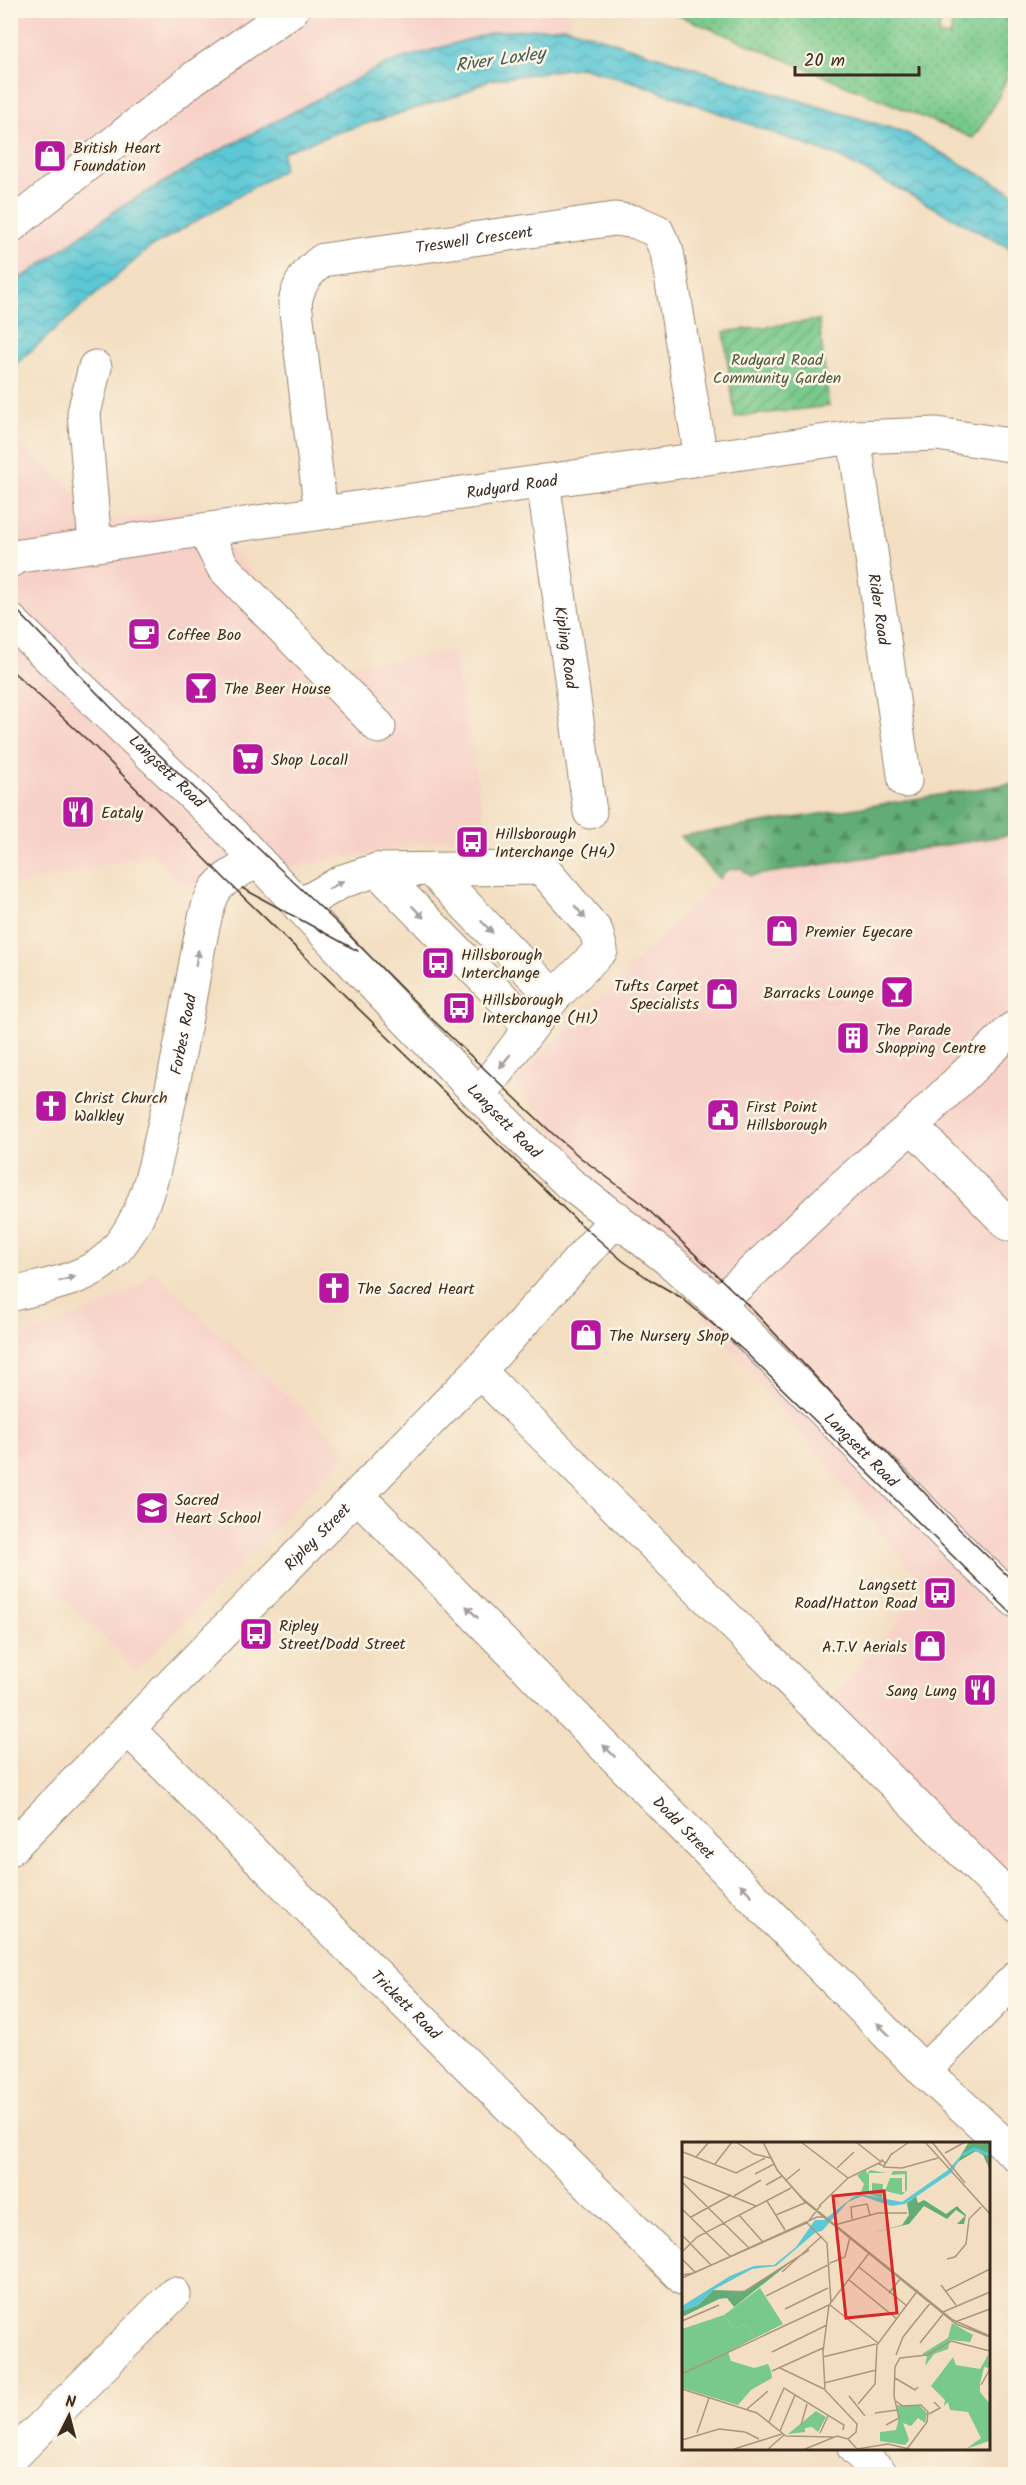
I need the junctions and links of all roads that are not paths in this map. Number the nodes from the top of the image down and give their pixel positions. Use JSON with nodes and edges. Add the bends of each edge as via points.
{"nodes":[{"id":1,"x":292,"y":10,"type":"edge"},
{"id":2,"x":10,"y":227,"type":"edge"},
{"id":3,"x":95,"y":367,"type":"dead end"},
{"id":4,"x":854,"y":437,"type":"junction"},
{"id":5,"x":1016,"y":446,"type":"edge"},
{"id":6,"x":701,"y":458,"type":"junction"},
{"id":7,"x":543,"y":482,"type":"junction"},
{"id":8,"x":321,"y":513,"type":"junction"},
{"id":9,"x":204,"y":530,"type":"junction"},
{"id":10,"x":95,"y":545,"type":"junction"},
{"id":11,"x":10,"y":561,"type":"edge"},
{"id":12,"x":10,"y":620,"type":"edge"},
{"id":13,"x":379,"y":727,"type":"dead end"},
{"id":14,"x":905,"y":781,"type":"dead end"},
{"id":15,"x":590,"y":812,"type":"dead end"},
{"id":16,"x":258,"y":862,"type":"junction"},
{"id":17,"x":376,"y":870,"type":"junction"},
{"id":18,"x":432,"y":870,"type":"junction"},
{"id":19,"x":298,"y":906,"type":"junction"},
{"id":20,"x":554,"y":997,"type":"junction"},
{"id":21,"x":531,"y":1027,"type":"junction"},
{"id":22,"x":1012,"y":1029,"type":"dead end"},
{"id":23,"x":480,"y":1094,"type":"junction"},
{"id":24,"x":912,"y":1126,"type":"junction"},
{"id":25,"x":617,"y":1218,"type":"junction"},
{"id":26,"x":1008,"y":1224,"type":"dead end"},
{"id":27,"x":10,"y":1295,"type":"edge"},
{"id":28,"x":718,"y":1304,"type":"junction"},
{"id":29,"x":478,"y":1371,"type":"junction"},
{"id":30,"x":358,"y":1496,"type":"junction"},
{"id":31,"x":1016,"y":1601,"type":"edge"},
{"id":32,"x":129,"y":1730,"type":"junction"},
{"id":33,"x":10,"y":1849,"type":"edge"},
{"id":34,"x":1016,"y":1905,"type":"edge"},
{"id":35,"x":1016,"y":1978,"type":"edge"},
{"id":36,"x":924,"y":2071,"type":"junction"},
{"id":37,"x":1016,"y":2155,"type":"edge"},
{"id":38,"x":682,"y":2277,"type":"edge"},
{"id":39,"x":174,"y":2294,"type":"dead end"},
{"id":40,"x":855,"y":2449,"type":"edge"},
{"id":41,"x":10,"y":2459,"type":"edge"},
{"id":42,"x":881,"y":2475,"type":"edge"}],
"edges":[{"from":1,"to":2,"type":"street","via":[[194,78]]},
{"from":3,"to":10,"type":"street","via":[[84,413]]},
{"from":4,"to":5,"type":"street","name":"Rudyard Road","via":[[937,434]]},
{"from":4,"to":6,"type":"street","name":"Rudyard Road"},
{"from":4,"to":14,"type":"street","name":"Rider Road"},
{"from":6,"to":7,"type":"street","name":"Rudyard Road"},
{"from":6,"to":8,"type":"street","name":"Treswell Crescent","via":[[668,252],[657,231],[615,219],[323,260],[308,271],[298,286],[295,303]]},
{"from":7,"to":8,"type":"street","name":"Rudyard Road"},
{"from":7,"to":15,"type":"street","name":"Kipling Road"},
{"from":8,"to":9,"type":"street","name":"Rudyard Road"},
{"from":9,"to":10,"type":"street","name":"Rudyard Road"},
{"from":9,"to":13,"type":"street","via":[[223,567]]},
{"from":10,"to":11,"type":"street","name":"Rudyard Road","via":[[20,556]]},
{"from":12,"to":16,"type":"street","name":"Langsett Road"},
{"from":16,"to":19,"type":"street","name":"Langsett Road"},
{"from":27,"to":16,"type":"street","name":"Forbes Road","one_way":true,"via":[[80,1275],[107,1258],[129,1230],[151,1181],[211,900],[226,880]]},
{"from":17,"to":18,"type":"street"},
{"from":19,"to":17,"type":"street","one_way":true,"via":[[343,881]]},
{"from":17,"to":21,"type":"street","one_way":true},
{"from":18,"to":20,"type":"street","one_way":true},
{"from":18,"to":20,"type":"street","one_way":true,"via":[[542,868],[596,932],[601,950]]},
{"from":19,"to":23,"type":"street","name":"Langsett Road"},
{"from":20,"to":21,"type":"street"},
{"from":21,"to":23,"type":"street","one_way":true},
{"from":22,"to":24,"type":"street"},
{"from":23,"to":25,"type":"street","name":"Langsett Road","via":[[570,1184]]},
{"from":24,"to":26,"type":"street"},
{"from":24,"to":28,"type":"street"},
{"from":25,"to":28,"type":"street","name":"Langsett Road"},
{"from":25,"to":29,"type":"street","name":"Ripley Street"},
{"from":28,"to":31,"type":"street","name":"Langsett Road","via":[[970,1560]]},
{"from":29,"to":30,"type":"street","name":"Ripley Street"},
{"from":29,"to":34,"type":"street"},
{"from":30,"to":32,"type":"street","name":"Ripley Street","via":[[249,1603]]},
{"from":36,"to":30,"type":"street","name":"Dodd Street","one_way":true},
{"from":32,"to":33,"type":"street","name":"Ripley Street"},
{"from":32,"to":38,"type":"street","name":"Trickett Road"},
{"from":35,"to":36,"type":"street"},
{"from":36,"to":37,"type":"street","name":"Dodd Street"},
{"from":39,"to":41,"type":"street"},
{"from":40,"to":42,"type":"street"}]}
